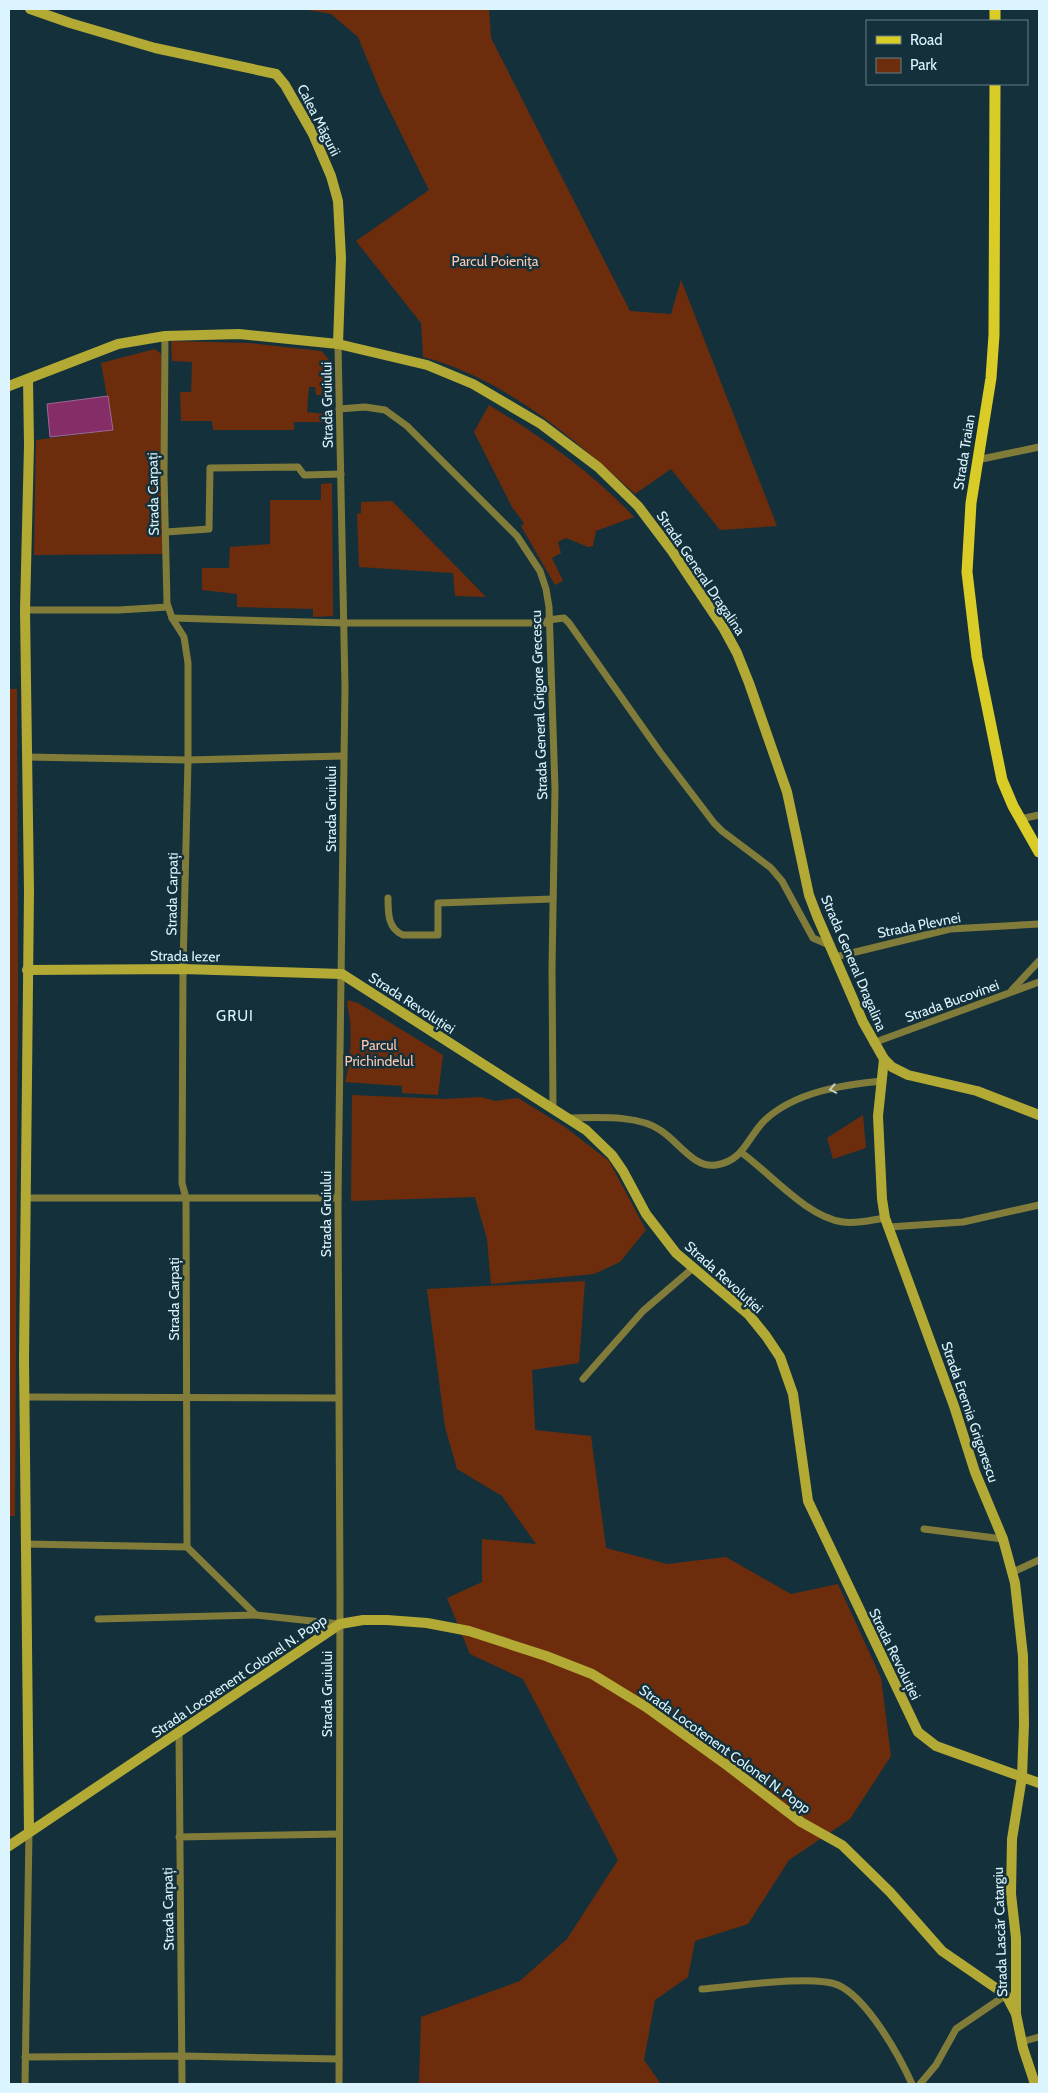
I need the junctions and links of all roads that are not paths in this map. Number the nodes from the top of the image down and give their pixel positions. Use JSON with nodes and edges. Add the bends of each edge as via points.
{"nodes":[{"id":1,"x":30,"y":9,"type":"edge"},
{"id":2,"x":995,"y":85,"type":"edge"},
{"id":3,"x":165,"y":336,"type":"junction"},
{"id":4,"x":338,"y":344,"type":"junction"},
{"id":5,"x":28,"y":379,"type":"junction"},
{"id":6,"x":9,"y":386,"type":"edge"},
{"id":7,"x":340,"y":409,"type":"junction"},
{"id":8,"x":1039,"y":447,"type":"edge"},
{"id":9,"x":977,"y":460,"type":"junction"},
{"id":10,"x":341,"y":474,"type":"junction"},
{"id":11,"x":166,"y":532,"type":"junction"},
{"id":12,"x":168,"y":607,"type":"junction"},
{"id":13,"x":25,"y":610,"type":"junction"},
{"id":14,"x":172,"y":618,"type":"junction"},
{"id":15,"x":548,"y":622,"type":"junction"},
{"id":16,"x":344,"y":623,"type":"junction"},
{"id":17,"x":343,"y":756,"type":"junction"},
{"id":18,"x":26,"y":757,"type":"junction"},
{"id":19,"x":188,"y":760,"type":"junction"},
{"id":20,"x":1039,"y":815,"type":"edge"},
{"id":21,"x":1020,"y":819,"type":"junction"},
{"id":22,"x":1039,"y":852,"type":"edge"},
{"id":23,"x":388,"y":898,"type":"dead end"},
{"id":24,"x":553,"y":899,"type":"junction"},
{"id":25,"x":1039,"y":924,"type":"edge"},
{"id":26,"x":829,"y":945,"type":"junction"},
{"id":27,"x":834,"y":957,"type":"junction"},
{"id":28,"x":1039,"y":961,"type":"edge"},
{"id":29,"x":183,"y":969,"type":"junction"},
{"id":30,"x":27,"y":970,"type":"junction"},
{"id":31,"x":342,"y":974,"type":"junction"},
{"id":32,"x":1039,"y":982,"type":"edge"},
{"id":33,"x":1010,"y":992,"type":"junction"},
{"id":34,"x":873,"y":1043,"type":"junction"},
{"id":35,"x":884,"y":1059,"type":"junction"},
{"id":36,"x":882,"y":1081,"type":"junction"},
{"id":37,"x":553,"y":1109,"type":"junction"},
{"id":38,"x":1039,"y":1115,"type":"edge"},
{"id":39,"x":567,"y":1118,"type":"junction"},
{"id":40,"x":742,"y":1153,"type":"junction"},
{"id":41,"x":26,"y":1198,"type":"junction"},
{"id":42,"x":186,"y":1198,"type":"junction"},
{"id":43,"x":338,"y":1198,"type":"junction"},
{"id":44,"x":1039,"y":1204,"type":"edge"},
{"id":45,"x":887,"y":1222,"type":"junction"},
{"id":46,"x":693,"y":1268,"type":"junction"},
{"id":47,"x":584,"y":1379,"type":"dead end"},
{"id":48,"x":24,"y":1397,"type":"junction"},
{"id":49,"x":188,"y":1398,"type":"junction"},
{"id":50,"x":338,"y":1398,"type":"junction"},
{"id":51,"x":924,"y":1529,"type":"dead end"},
{"id":52,"x":1003,"y":1539,"type":"junction"},
{"id":53,"x":25,"y":1544,"type":"junction"},
{"id":54,"x":187,"y":1547,"type":"junction"},
{"id":55,"x":1039,"y":1560,"type":"edge"},
{"id":56,"x":1013,"y":1572,"type":"junction"},
{"id":57,"x":256,"y":1615,"type":"junction"},
{"id":58,"x":98,"y":1619,"type":"dead end"},
{"id":59,"x":340,"y":1624,"type":"junction"},
{"id":60,"x":179,"y":1733,"type":"junction"},
{"id":61,"x":1022,"y":1777,"type":"junction"},
{"id":62,"x":1039,"y":1783,"type":"edge"},
{"id":63,"x":29,"y":1832,"type":"junction"},
{"id":64,"x":339,"y":1834,"type":"junction"},
{"id":65,"x":180,"y":1837,"type":"junction"},
{"id":66,"x":9,"y":1846,"type":"edge"},
{"id":67,"x":702,"y":1990,"type":"dead end"},
{"id":68,"x":1006,"y":1995,"type":"junction"},
{"id":69,"x":1016,"y":2014,"type":"junction"},
{"id":70,"x":1039,"y":2038,"type":"edge"},
{"id":71,"x":1021,"y":2042,"type":"junction"},
{"id":72,"x":182,"y":2056,"type":"junction"},
{"id":73,"x":25,"y":2057,"type":"junction"},
{"id":74,"x":339,"y":2059,"type":"junction"},
{"id":75,"x":25,"y":2084,"type":"edge"},
{"id":76,"x":182,"y":2084,"type":"edge"},
{"id":77,"x":338,"y":2084,"type":"edge"},
{"id":78,"x":912,"y":2084,"type":"edge"},
{"id":79,"x":920,"y":2084,"type":"edge"},
{"id":80,"x":1035,"y":2084,"type":"edge"}],
"edges":[{"from":1,"to":4,"type":"main road","name":"Calea Măgurii","via":[[155,48],[276,74],[313,134],[338,201],[341,258]]},
{"from":2,"to":9,"type":"main road","name":"Strada Traian","via":[[994,335],[991,378]]},
{"from":3,"to":4,"type":"main road","name":"Strada General Dragalina","via":[[239,334]]},
{"from":3,"to":5,"type":"main road","name":"Strada General Dragalina","via":[[118,344]]},
{"from":3,"to":11,"type":"street","name":"Strada Carpați"},
{"from":4,"to":7,"type":"street","name":"Strada Gruiului"},
{"from":4,"to":26,"type":"main road","name":"Strada General Dragalina","via":[[427,365],[482,389],[571,445],[638,506],[724,629],[740,660],[788,792],[809,895]]},
{"from":5,"to":6,"type":"main road","name":"Strada General Dragalina"},
{"from":5,"to":13,"type":"main road"},
{"from":7,"to":10,"type":"street","name":"Strada Gruiului"},
{"from":7,"to":15,"type":"street","name":"Strada General Grigore Grecescu","via":[[365,407],[385,410],[407,426],[517,536],[540,571],[549,607]]},
{"from":8,"to":9,"type":"street"},
{"from":9,"to":21,"type":"main road","name":"Strada Traian","via":[[967,559],[975,642],[1002,780]]},
{"from":10,"to":11,"type":"street","via":[[304,475],[298,467],[210,468],[210,529]]},
{"from":10,"to":16,"type":"street","name":"Strada Gruiului"},
{"from":11,"to":12,"type":"street","name":"Strada Carpați"},
{"from":12,"to":13,"type":"street"},
{"from":12,"to":14,"type":"street","name":"Strada Carpați"},
{"from":13,"to":18,"type":"main road"},
{"from":14,"to":16,"type":"street"},
{"from":14,"to":19,"type":"street","name":"Strada Carpați","via":[[184,637],[188,663]]},
{"from":15,"to":16,"type":"street"},
{"from":15,"to":24,"type":"street","name":"Strada General Grigore Grecescu","via":[[555,789]]},
{"from":15,"to":26,"type":"street","via":[[564,618],[569,623],[714,823],[771,868],[782,881],[814,938]]},
{"from":16,"to":17,"type":"street","name":"Strada Gruiului"},
{"from":17,"to":19,"type":"street"},
{"from":17,"to":31,"type":"street","name":"Strada Gruiului"},
{"from":18,"to":19,"type":"street"},
{"from":18,"to":30,"type":"main road"},
{"from":19,"to":29,"type":"street","name":"Strada Carpați"},
{"from":20,"to":21,"type":"street"},
{"from":21,"to":22,"type":"main road","name":"Strada Traian"},
{"from":23,"to":24,"type":"street","via":[[388,918],[403,935],[438,935],[438,902]]},
{"from":24,"to":37,"type":"street","name":"Strada General Grigore Grecescu"},
{"from":25,"to":27,"type":"street","name":"Strada Plevnei","via":[[950,929]]},
{"from":26,"to":27,"type":"main road","name":"Strada General Dragalina"},
{"from":27,"to":34,"type":"main road","name":"Strada General Dragalina"},
{"from":28,"to":33,"type":"street","name":"Strada Bucovinei"},
{"from":29,"to":30,"type":"main road","name":"Strada Iezer"},
{"from":29,"to":31,"type":"main road","name":"Strada Iezer"},
{"from":29,"to":42,"type":"street","name":"Strada Carpați","via":[[182,1183]]},
{"from":30,"to":41,"type":"main road"},
{"from":31,"to":37,"type":"main road","name":"Strada Revoluției"},
{"from":31,"to":43,"type":"street","name":"Strada Gruiului"},
{"from":32,"to":33,"type":"street","name":"Strada Bucovinei"},
{"from":33,"to":34,"type":"street","name":"Strada Bucovinei"},
{"from":34,"to":35,"type":"main road","name":"Strada General Dragalina"},
{"from":35,"to":36,"type":"main road","name":"Strada Eremia Grigorescu"},
{"from":35,"to":38,"type":"main road","name":"Strada General Dragalina","via":[[908,1075],[977,1091]]},
{"from":36,"to":40,"type":"street","one_way":true,"via":[[821,1091],[787,1104],[764,1121]]},
{"from":36,"to":45,"type":"main road","name":"Strada Eremia Grigorescu","via":[[878,1116],[882,1199]]},
{"from":37,"to":39,"type":"main road","name":"Strada Revoluției"},
{"from":39,"to":40,"type":"street","via":[[622,1119],[660,1129],[701,1163],[716,1166]]},
{"from":39,"to":46,"type":"main road","name":"Strada Revoluției","via":[[586,1130],[612,1155],[657,1231]]},
{"from":40,"to":45,"type":"street","via":[[812,1211],[843,1222]]},
{"from":41,"to":42,"type":"street"},
{"from":41,"to":48,"type":"main road"},
{"from":42,"to":43,"type":"street"},
{"from":42,"to":49,"type":"street","name":"Strada Carpați"},
{"from":43,"to":50,"type":"street","name":"Strada Gruiului"},
{"from":44,"to":45,"type":"street","via":[[963,1222]]},
{"from":45,"to":52,"type":"main road","name":"Strada Eremia Grigorescu","via":[[975,1472]]},
{"from":46,"to":47,"type":"street","via":[[643,1311]]},
{"from":46,"to":61,"type":"main road","name":"Strada Revoluției","via":[[749,1315],[780,1358],[793,1394],[808,1501],[918,1732],[936,1746]]},
{"from":48,"to":49,"type":"street"},
{"from":48,"to":53,"type":"main road"},
{"from":49,"to":50,"type":"street"},
{"from":49,"to":54,"type":"street","name":"Strada Carpați"},
{"from":50,"to":59,"type":"street","name":"Strada Gruiului"},
{"from":51,"to":52,"type":"street"},
{"from":52,"to":56,"type":"main road","name":"Strada Eremia Grigorescu"},
{"from":53,"to":54,"type":"street"},
{"from":53,"to":63,"type":"main road"},
{"from":54,"to":57,"type":"street"},
{"from":55,"to":56,"type":"street"},
{"from":56,"to":61,"type":"main road","name":"Strada Eremia Grigorescu","via":[[1022,1656]]},
{"from":57,"to":58,"type":"street"},
{"from":57,"to":59,"type":"street"},
{"from":59,"to":60,"type":"main road","name":"Strada Locotenent Colonel N. Popp"},
{"from":59,"to":64,"type":"street","name":"Strada Gruiului"},
{"from":59,"to":68,"type":"main road","name":"Strada Locotenent Colonel N. Popp","via":[[387,1620],[469,1631],[592,1674],[646,1706],[801,1822],[842,1845],[890,1892],[942,1951]]},
{"from":60,"to":63,"type":"main road","name":"Strada Locotenent Colonel N. Popp"},
{"from":60,"to":65,"type":"street","name":"Strada Carpați"},
{"from":61,"to":62,"type":"main road","name":"Strada Revoluției"},
{"from":61,"to":69,"type":"main road","name":"Strada Lascăr Catargiu","via":[[1011,1868],[1016,1938]]},
{"from":63,"to":66,"type":"main road","name":"Strada Locotenent Colonel N. Popp"},
{"from":63,"to":73,"type":"street"},
{"from":64,"to":65,"type":"street"},
{"from":64,"to":74,"type":"street","name":"Strada Gruiului"},
{"from":65,"to":72,"type":"street","name":"Strada Carpați"},
{"from":67,"to":78,"type":"street","via":[[819,1980],[836,1984],[850,1992],[866,2009],[904,2066]]},
{"from":68,"to":69,"type":"main road","name":"Strada Locotenent Colonel N. Popp"},
{"from":68,"to":79,"type":"street","via":[[956,2029],[936,2065]]},
{"from":69,"to":71,"type":"main road","name":"Strada Lascăr Catargiu"},
{"from":70,"to":71,"type":"street"},
{"from":71,"to":80,"type":"main road","name":"Strada Lascăr Catargiu"},
{"from":72,"to":73,"type":"street"},
{"from":72,"to":74,"type":"street"},
{"from":72,"to":76,"type":"street","name":"Strada Carpați"},
{"from":73,"to":75,"type":"street"},
{"from":74,"to":77,"type":"street","name":"Strada Gruiului"}]}
